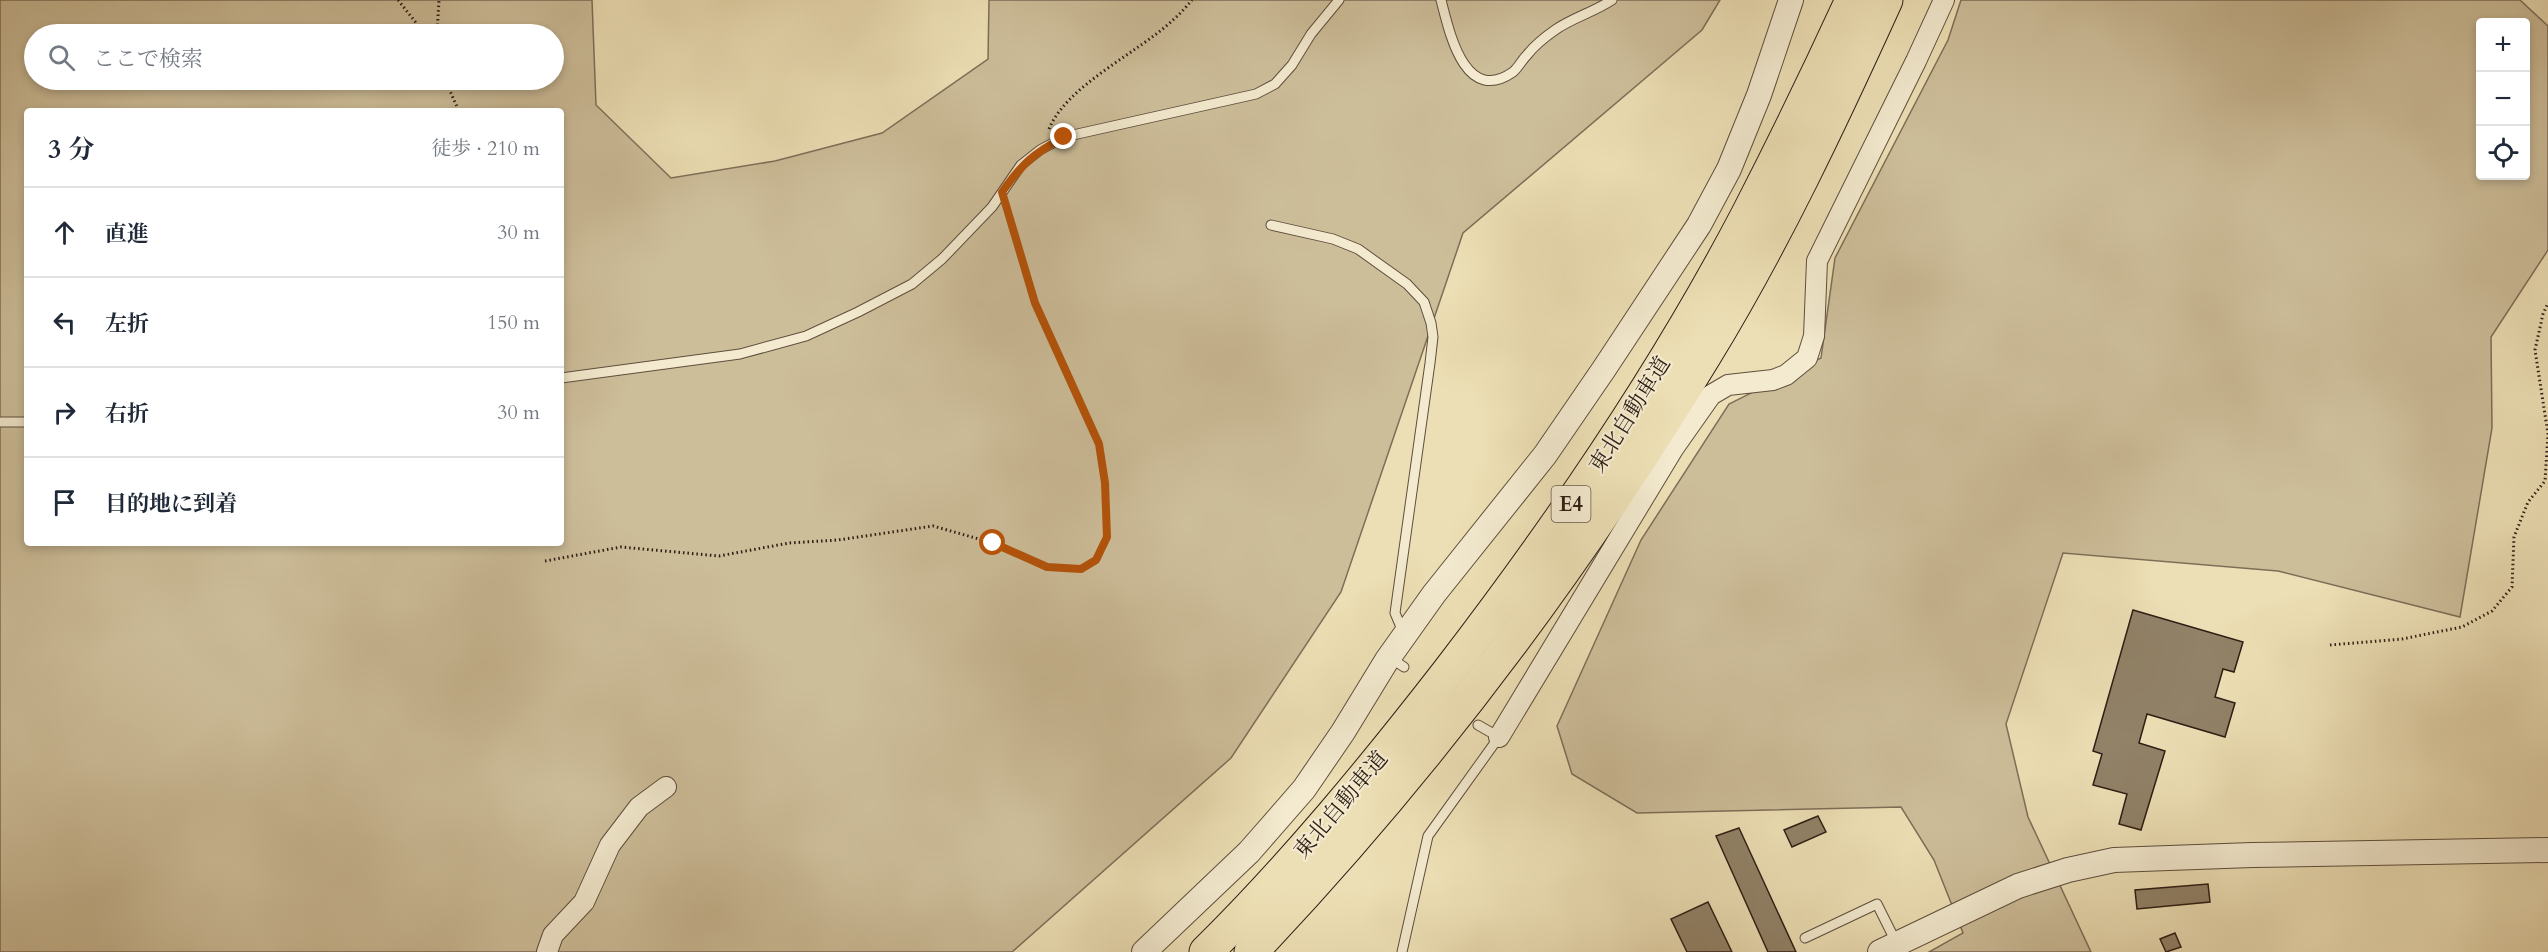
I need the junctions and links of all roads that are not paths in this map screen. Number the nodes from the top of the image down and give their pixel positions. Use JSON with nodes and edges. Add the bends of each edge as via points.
{"nodes":[{"id":1,"x":1339,"y":0,"type":"edge"},
{"id":2,"x":1441,"y":0,"type":"edge"},
{"id":3,"x":1612,"y":0,"type":"edge"},
{"id":4,"x":1791,"y":0,"type":"edge"},
{"id":5,"x":1852,"y":0,"type":"edge"},
{"id":6,"x":1886,"y":0,"type":"edge"},
{"id":7,"x":1944,"y":0,"type":"edge"},
{"id":8,"x":1271,"y":225,"type":"dead end"},
{"id":9,"x":564,"y":378,"type":"edge"},
{"id":10,"x":0,"y":422,"type":"edge"},
{"id":11,"x":24,"y":422,"type":"edge"},
{"id":12,"x":1404,"y":635,"type":"junction"},
{"id":13,"x":1478,"y":725,"type":"dead end"},
{"id":14,"x":1499,"y":737,"type":"junction"},
{"id":15,"x":666,"y":788,"type":"dead end"},
{"id":16,"x":2548,"y":850,"type":"edge"},
{"id":17,"x":1805,"y":938,"type":"dead end"},
{"id":18,"x":1888,"y":948,"type":"edge"},
{"id":19,"x":547,"y":952,"type":"edge"},
{"id":20,"x":1144,"y":952,"type":"edge"},
{"id":21,"x":1206,"y":952,"type":"edge"},
{"id":22,"x":1251,"y":952,"type":"edge"},
{"id":23,"x":1402,"y":952,"type":"edge"}],
"edges":[{"from":1,"to":9,"type":"lane","via":[[1275,84],[1256,94],[1064,137],[1021,165],[992,207],[912,284],[806,336],[740,354]]},
{"from":2,"to":3,"type":"lane","via":[[1461,63],[1483,79],[1497,80],[1514,72],[1529,52],[1555,30]]},
{"from":4,"to":12,"type":"street","via":[[1759,95],[1729,168],[1699,225],[1545,454]]},
{"from":5,"to":21,"type":"highway","name":"東北自動車道","number":"E4","via":[[1747,217],[1589,479],[1410,721],[1263,895]]},
{"from":6,"to":22,"type":"highway","name":"東北自動車道","number":"E4","via":[[1773,233],[1706,354],[1616,494],[1528,620],[1435,742]]},
{"from":7,"to":14,"type":"street","via":[[1817,261],[1814,336],[1806,358],[1786,375],[1728,385],[1711,395],[1673,449]]},
{"from":8,"to":12,"type":"lane","via":[[1358,249],[1407,284],[1424,302],[1431,323],[1432,345],[1395,614]]},
{"from":10,"to":11,"type":"lane"},
{"from":12,"to":20,"type":"street","via":[[1397,662],[1304,789],[1249,852]]},
{"from":13,"to":14,"type":"lane"},
{"from":14,"to":23,"type":"lane","via":[[1428,836]]},
{"from":15,"to":19,"type":"street","via":[[639,807],[610,845],[584,902],[553,935]]},
{"from":16,"to":18,"type":"street","via":[[2114,860],[2018,886]]},
{"from":17,"to":18,"type":"lane","via":[[1876,904]]}]}
